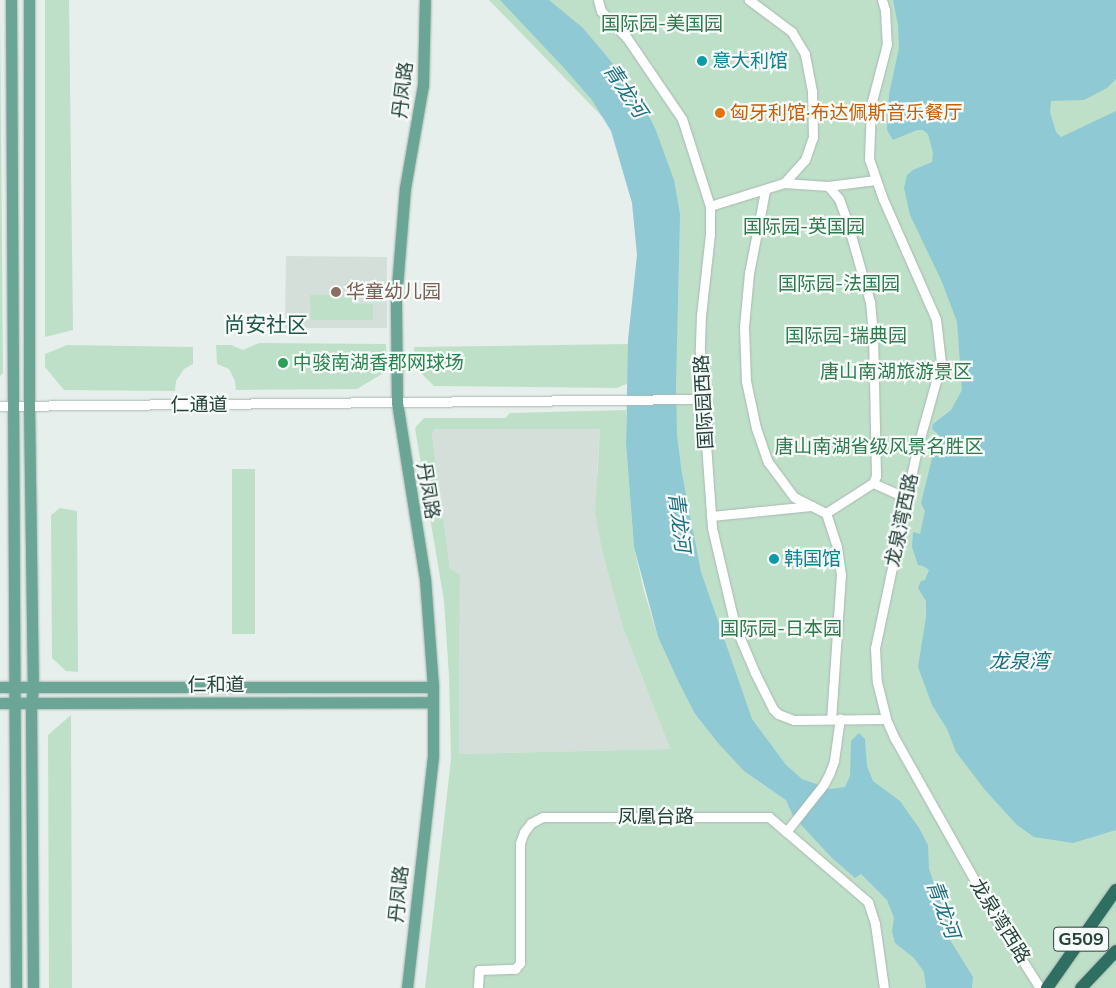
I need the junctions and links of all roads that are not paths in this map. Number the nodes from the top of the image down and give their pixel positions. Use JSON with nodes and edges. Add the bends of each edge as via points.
{"nodes":[{"id":1,"x":11,"y":0,"type":"edge"},
{"id":2,"x":29,"y":0,"type":"edge"},
{"id":3,"x":425,"y":0,"type":"edge"},
{"id":4,"x":598,"y":0,"type":"edge"},
{"id":5,"x":748,"y":0,"type":"edge"},
{"id":6,"x":882,"y":0,"type":"edge"},
{"id":7,"x":876,"y":180,"type":"junction"},
{"id":8,"x":784,"y":183,"type":"junction"},
{"id":9,"x":828,"y":186,"type":"junction"},
{"id":10,"x":765,"y":191,"type":"junction"},
{"id":11,"x":710,"y":206,"type":"junction"},
{"id":12,"x":704,"y":399,"type":"junction"},
{"id":13,"x":397,"y":403,"type":"junction"},
{"id":14,"x":6,"y":406,"type":"edge"},
{"id":15,"x":29,"y":406,"type":"junction"},
{"id":16,"x":873,"y":483,"type":"junction"},
{"id":17,"x":907,"y":498,"type":"junction"},
{"id":18,"x":812,"y":506,"type":"junction"},
{"id":19,"x":826,"y":513,"type":"junction"},
{"id":20,"x":710,"y":516,"type":"junction"},
{"id":21,"x":433,"y":686,"type":"junction"},
{"id":22,"x":13,"y":687,"type":"junction"},
{"id":23,"x":0,"y":688,"type":"edge"},
{"id":24,"x":33,"y":688,"type":"junction"},
{"id":25,"x":433,"y":702,"type":"junction"},
{"id":26,"x":0,"y":703,"type":"edge"},
{"id":27,"x":14,"y":703,"type":"junction"},
{"id":28,"x":31,"y":704,"type":"junction"},
{"id":29,"x":835,"y":718,"type":"junction"},
{"id":30,"x":886,"y":719,"type":"junction"},
{"id":31,"x":786,"y":832,"type":"junction"},
{"id":32,"x":1116,"y":890,"type":"edge"},
{"id":33,"x":1116,"y":952,"type":"edge"},
{"id":34,"x":16,"y":988,"type":"edge"},
{"id":35,"x":32,"y":988,"type":"edge"},
{"id":36,"x":407,"y":988,"type":"edge"},
{"id":37,"x":478,"y":988,"type":"edge"},
{"id":38,"x":884,"y":988,"type":"edge"},
{"id":39,"x":1040,"y":988,"type":"edge"},
{"id":40,"x":1047,"y":988,"type":"edge"},
{"id":41,"x":1082,"y":988,"type":"edge"}],
"edges":[{"from":1,"to":14,"type":"main road"},
{"from":2,"to":15,"type":"main road"},
{"from":3,"to":13,"type":"main road","name":"丹凤路","via":[[423,85],[405,188],[397,260]]},
{"from":4,"to":11,"type":"street","name":"国际园西路","via":[[601,11],[627,38],[682,119]]},
{"from":5,"to":8,"type":"street","via":[[792,32],[808,63],[813,137],[805,160]]},
{"from":6,"to":7,"type":"street","name":"龙泉湾西路","via":[[886,10],[888,44],[870,105],[869,123],[869,158]]},
{"from":7,"to":9,"type":"street"},
{"from":7,"to":17,"type":"street","name":"龙泉湾西路","via":[[930,302],[941,348],[940,374],[917,449]]},
{"from":8,"to":9,"type":"street"},
{"from":8,"to":10,"type":"street"},
{"from":9,"to":16,"type":"street","via":[[839,200],[847,221],[870,302],[876,476]]},
{"from":10,"to":11,"type":"street"},
{"from":10,"to":18,"type":"street","via":[[749,273],[744,327],[746,381],[756,428],[768,462],[794,497]]},
{"from":11,"to":12,"type":"street","name":"国际园西路","via":[[701,315]]},
{"from":12,"to":13,"type":"street","name":"仁通道"},
{"from":12,"to":20,"type":"street","name":"国际园西路"},
{"from":13,"to":15,"type":"street","name":"仁通道"},
{"from":13,"to":21,"type":"main road","name":"丹凤路","via":[[425,579]]},
{"from":14,"to":15,"type":"street","name":"仁通道"},
{"from":14,"to":22,"type":"main road"},
{"from":15,"to":24,"type":"main road"},
{"from":16,"to":17,"type":"street"},
{"from":16,"to":19,"type":"street"},
{"from":17,"to":30,"type":"street","name":"龙泉湾西路","via":[[875,648],[877,682]]},
{"from":18,"to":19,"type":"street"},
{"from":18,"to":20,"type":"street"},
{"from":19,"to":29,"type":"street","via":[[837,547],[841,574]]},
{"from":20,"to":29,"type":"street","name":"国际园西路","via":[[735,626],[773,709],[794,720]]},
{"from":21,"to":24,"type":"main road","name":"仁和道"},
{"from":21,"to":25,"type":"main road","name":"丹凤路"},
{"from":22,"to":23,"type":"main road","name":"仁和道"},
{"from":22,"to":24,"type":"main road","name":"仁和道"},
{"from":22,"to":27,"type":"main road"},
{"from":24,"to":28,"type":"main road"},
{"from":25,"to":28,"type":"main road","name":"仁和道"},
{"from":25,"to":36,"type":"main road","name":"丹凤路","via":[[433,755]]},
{"from":26,"to":27,"type":"main road","name":"仁和道"},
{"from":27,"to":28,"type":"main road","name":"仁和道"},
{"from":27,"to":34,"type":"main road"},
{"from":28,"to":35,"type":"main road"},
{"from":29,"to":30,"type":"street","name":"国际园西路"},
{"from":29,"to":31,"type":"street","via":[[834,761],[824,784]]},
{"from":30,"to":39,"type":"street","name":"龙泉湾西路","via":[[1001,927]]},
{"from":31,"to":37,"type":"street","name":"凤凰台路","via":[[769,817],[543,817],[531,823],[520,842],[520,963],[515,969],[479,970]]},
{"from":31,"to":38,"type":"street","name":"凤凰台路","via":[[868,902],[873,912]]},
{"from":32,"to":40,"type":"highway","number":"G509"},
{"from":33,"to":41,"type":"highway","number":"G509"}]}
